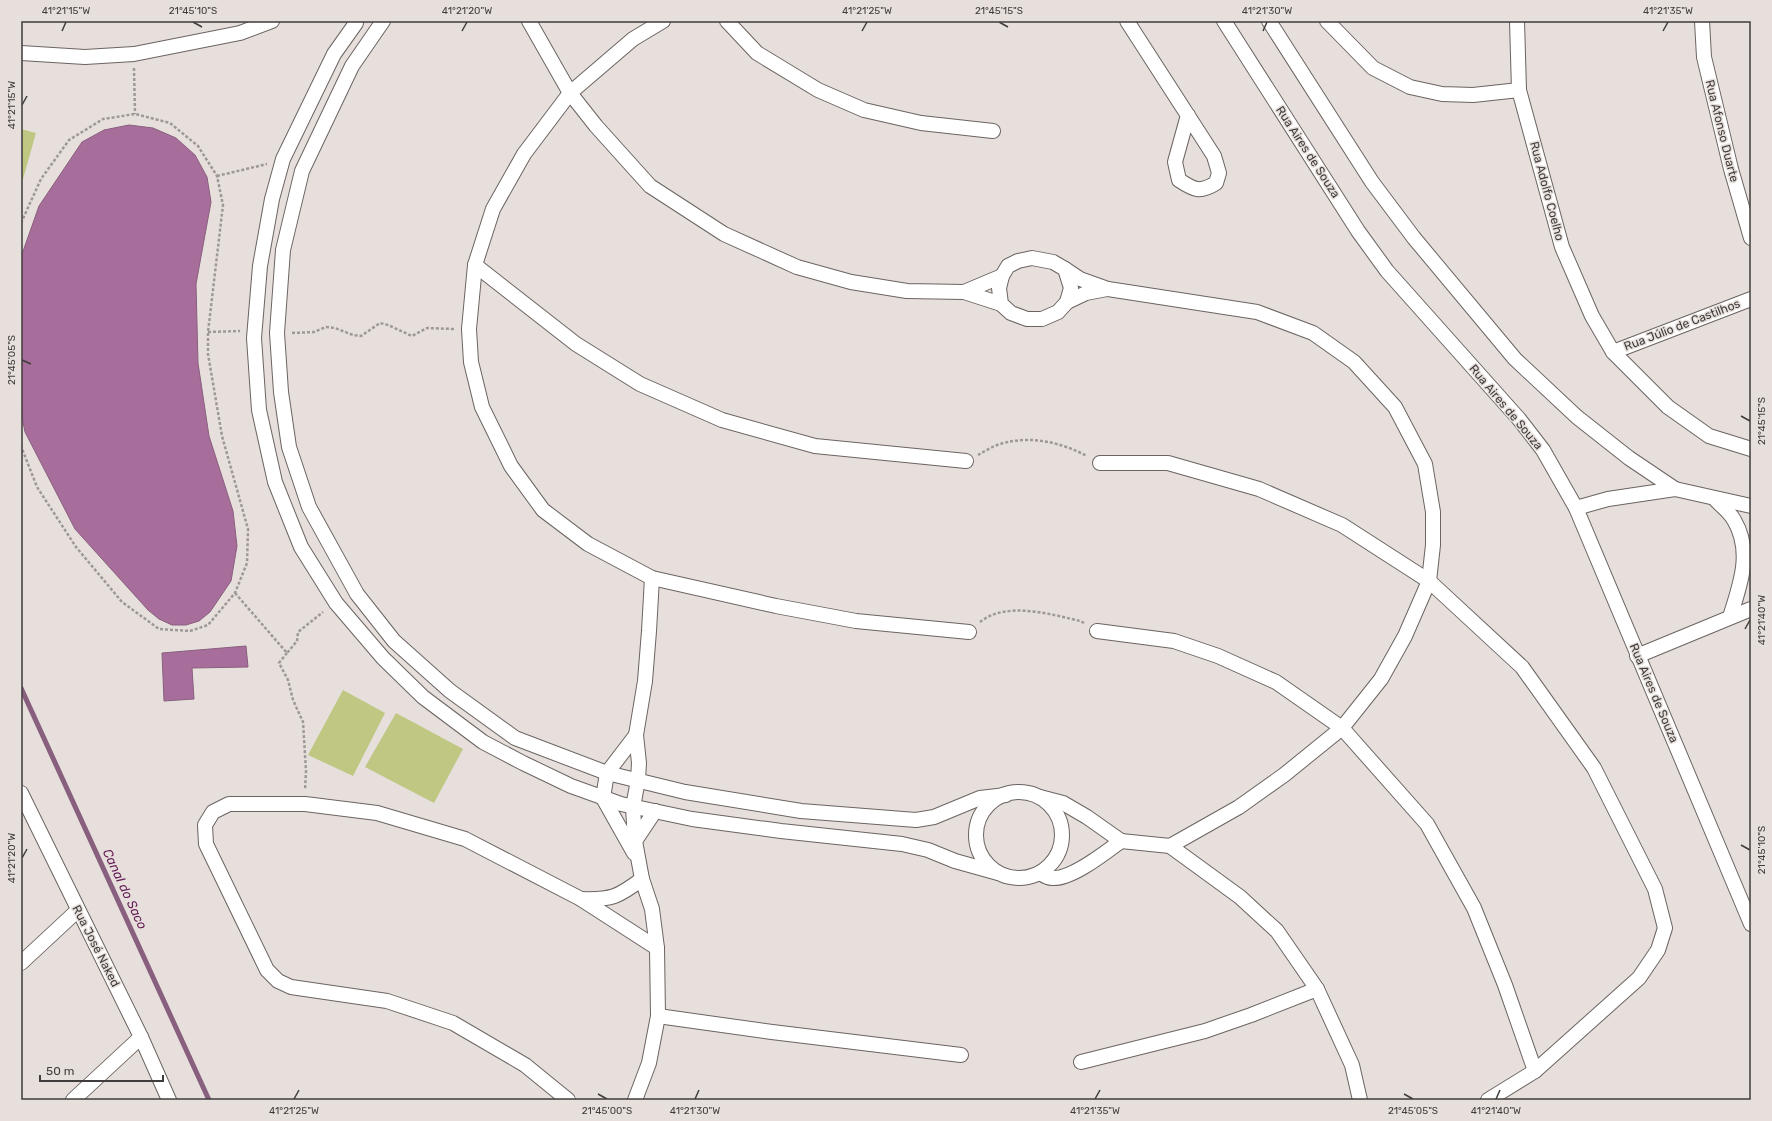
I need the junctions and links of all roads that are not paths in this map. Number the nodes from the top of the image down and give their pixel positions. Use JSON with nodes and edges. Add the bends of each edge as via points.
{"nodes":[{"id":1,"x":272,"y":21,"type":"edge"},
{"id":2,"x":383,"y":21,"type":"edge"},
{"id":3,"x":529,"y":21,"type":"edge"},
{"id":4,"x":663,"y":21,"type":"edge"},
{"id":5,"x":727,"y":21,"type":"edge"},
{"id":6,"x":1127,"y":21,"type":"edge"},
{"id":7,"x":1224,"y":21,"type":"edge"},
{"id":8,"x":1269,"y":21,"type":"edge"},
{"id":9,"x":1517,"y":21,"type":"edge"},
{"id":10,"x":1702,"y":21,"type":"edge"},
{"id":11,"x":355,"y":22,"type":"edge"},
{"id":12,"x":1329,"y":23,"type":"edge"},
{"id":13,"x":374,"y":33,"type":"junction"},
{"id":14,"x":21,"y":53,"type":"edge"},
{"id":15,"x":1519,"y":90,"type":"junction"},
{"id":16,"x":570,"y":93,"type":"junction"},
{"id":17,"x":1188,"y":115,"type":"junction"},
{"id":18,"x":993,"y":131,"type":"dead end"},
{"id":19,"x":1751,"y":238,"type":"edge"},
{"id":20,"x":475,"y":265,"type":"junction"},
{"id":21,"x":1065,"y":269,"type":"junction"},
{"id":22,"x":1002,"y":276,"type":"junction"},
{"id":23,"x":1108,"y":289,"type":"junction"},
{"id":24,"x":964,"y":292,"type":"junction"},
{"id":25,"x":1751,"y":299,"type":"edge"},
{"id":26,"x":1067,"y":302,"type":"junction"},
{"id":27,"x":1001,"y":304,"type":"junction"},
{"id":28,"x":1613,"y":352,"type":"junction"},
{"id":29,"x":1751,"y":449,"type":"edge"},
{"id":30,"x":966,"y":461,"type":"road end"},
{"id":31,"x":1100,"y":463,"type":"road end"},
{"id":32,"x":1675,"y":489,"type":"junction"},
{"id":33,"x":1715,"y":499,"type":"junction"},
{"id":34,"x":1751,"y":506,"type":"edge"},
{"id":35,"x":1576,"y":508,"type":"junction"},
{"id":36,"x":652,"y":578,"type":"junction"},
{"id":37,"x":1429,"y":581,"type":"junction"},
{"id":38,"x":1751,"y":609,"type":"edge"},
{"id":39,"x":1730,"y":617,"type":"junction"},
{"id":40,"x":1097,"y":631,"type":"road end"},
{"id":41,"x":969,"y":632,"type":"road end"},
{"id":42,"x":1637,"y":656,"type":"junction"},
{"id":43,"x":1342,"y":728,"type":"junction"},
{"id":44,"x":636,"y":735,"type":"junction"},
{"id":45,"x":607,"y":773,"type":"junction"},
{"id":46,"x":638,"y":780,"type":"junction"},
{"id":47,"x":21,"y":793,"type":"edge"},
{"id":48,"x":1006,"y":795,"type":"junction"},
{"id":49,"x":1033,"y":795,"type":"junction"},
{"id":50,"x":603,"y":798,"type":"junction"},
{"id":51,"x":633,"y":807,"type":"junction"},
{"id":52,"x":655,"y":811,"type":"junction"},
{"id":53,"x":635,"y":841,"type":"junction"},
{"id":54,"x":1121,"y":841,"type":"junction"},
{"id":55,"x":1170,"y":846,"type":"junction"},
{"id":56,"x":639,"y":863,"type":"junction"},
{"id":57,"x":998,"y":873,"type":"junction"},
{"id":58,"x":1040,"y":874,"type":"junction"},
{"id":59,"x":642,"y":878,"type":"junction"},
{"id":60,"x":581,"y":900,"type":"junction"},
{"id":61,"x":78,"y":910,"type":"junction"},
{"id":62,"x":1751,"y":924,"type":"edge"},
{"id":63,"x":657,"y":948,"type":"junction"},
{"id":64,"x":21,"y":963,"type":"edge"},
{"id":65,"x":1316,"y":989,"type":"junction"},
{"id":66,"x":658,"y":1016,"type":"junction"},
{"id":67,"x":141,"y":1037,"type":"junction"},
{"id":68,"x":961,"y":1055,"type":"dead end"},
{"id":69,"x":1081,"y":1062,"type":"dead end"},
{"id":70,"x":1535,"y":1071,"type":"junction"},
{"id":71,"x":73,"y":1100,"type":"edge"},
{"id":72,"x":169,"y":1100,"type":"edge"},
{"id":73,"x":568,"y":1100,"type":"edge"},
{"id":74,"x":636,"y":1100,"type":"edge"},
{"id":75,"x":1360,"y":1100,"type":"edge"},
{"id":76,"x":1488,"y":1100,"type":"edge"}],
"edges":[{"from":1,"to":14,"type":"street","via":[[240,33],[134,54],[85,57]]},
{"from":2,"to":13,"type":"street"},
{"from":3,"to":16,"type":"street"},
{"from":4,"to":16,"type":"street","via":[[632,39]]},
{"from":5,"to":18,"type":"street","via":[[757,53],[818,90],[864,110],[921,122]]},
{"from":6,"to":17,"type":"street"},
{"from":7,"to":35,"type":"street","name":"Rua Aires de Souza","via":[[1383,266],[1543,450]]},
{"from":8,"to":32,"type":"street","via":[[1372,182],[1414,238],[1515,359],[1577,417],[1629,458]]},
{"from":9,"to":15,"type":"street","name":"Rua Adolfo Coelho"},
{"from":10,"to":19,"type":"street","name":"Rua Afonso Duarte","via":[[1704,57],[1731,169]]},
{"from":11,"to":13,"type":"street"},
{"from":11,"to":50,"type":"street","via":[[334,54],[283,159],[272,199],[260,266],[255,330],[259,410],[275,482],[301,547],[336,603],[383,658],[423,697],[483,742],[530,767]]},
{"from":12,"to":15,"type":"street","via":[[1372,68],[1410,87],[1442,94],[1473,95]]},
{"from":13,"to":45,"type":"street","via":[[352,66],[302,171],[283,250],[278,333],[281,392],[290,447],[309,507],[358,594],[394,641],[450,691],[515,738]]},
{"from":15,"to":28,"type":"street","name":"Rua Adolfo Coelho","via":[[1562,247],[1592,316]]},
{"from":16,"to":20,"type":"street","via":[[524,154],[493,209]]},
{"from":16,"to":24,"type":"street","via":[[650,186],[724,234],[797,267],[851,282],[907,291]]},
{"from":17,"to":17,"type":"street","via":[[1214,156],[1219,173],[1216,183],[1206,190],[1193,189],[1179,180],[1175,162]]},
{"from":20,"to":30,"type":"street","via":[[576,344],[640,384],[722,420],[815,446]]},
{"from":20,"to":36,"type":"street","via":[[469,330],[471,362],[482,407],[511,466],[543,510],[588,544]]},
{"from":21,"to":22,"type":"street","via":[[1053,262],[1032,258],[1008,266]]},
{"from":21,"to":23,"type":"street","via":[[1080,279]]},
{"from":21,"to":26,"type":"street","via":[[1071,288]]},
{"from":22,"to":24,"type":"street"},
{"from":22,"to":27,"type":"street","via":[[999,288]]},
{"from":23,"to":26,"type":"street","via":[[1086,293]]},
{"from":23,"to":37,"type":"street","via":[[1257,312],[1313,333],[1354,362],[1395,407],[1424,464],[1433,512]]},
{"from":24,"to":27,"type":"street"},
{"from":25,"to":28,"type":"street","name":"Rua Júlio de Castilhos"},
{"from":26,"to":27,"type":"street","via":[[1058,312],[1042,319],[1027,319],[1011,313]]},
{"from":28,"to":29,"type":"street","name":"Rua Adolfo Coelho","via":[[1668,407],[1709,436]]},
{"from":31,"to":37,"type":"street","via":[[1168,463],[1259,489],[1342,525]]},
{"from":32,"to":33,"type":"street"},
{"from":32,"to":35,"type":"street","via":[[1608,499]]},
{"from":33,"to":34,"type":"street"},
{"from":33,"to":39,"type":"street","via":[[1734,520],[1742,538],[1745,564]]},
{"from":35,"to":42,"type":"street","name":"Rua Aires de Souza"},
{"from":36,"to":41,"type":"street","via":[[856,621]]},
{"from":36,"to":44,"type":"street","via":[[645,681]]},
{"from":37,"to":43,"type":"street","via":[[1405,636],[1381,679]]},
{"from":37,"to":70,"type":"street","via":[[1522,668],[1594,768],[1655,889],[1665,928],[1658,950],[1639,978]]},
{"from":38,"to":39,"type":"street"},
{"from":39,"to":42,"type":"street"},
{"from":40,"to":43,"type":"street","via":[[1174,641],[1218,656],[1276,682]]},
{"from":42,"to":62,"type":"street","name":"Rua Aires de Souza"},
{"from":43,"to":55,"type":"street","via":[[1239,808]]},
{"from":43,"to":70,"type":"street","via":[[1427,824],[1474,908],[1505,985]]},
{"from":44,"to":45,"type":"street"},
{"from":44,"to":46,"type":"street"},
{"from":45,"to":46,"type":"street"},
{"from":45,"to":50,"type":"street"},
{"from":46,"to":48,"type":"street","via":[[685,792],[801,811],[916,820],[934,817],[980,798]]},
{"from":46,"to":51,"type":"street"},
{"from":47,"to":61,"type":"street","name":"Rua José Naked"},
{"from":48,"to":49,"type":"street"},
{"from":48,"to":57,"type":"street","via":[[993,801],[984,811],[978,824],[976,838],[979,852],[987,864]]},
{"from":49,"to":54,"type":"street","via":[[1063,803]]},
{"from":49,"to":58,"type":"street","via":[[1046,802],[1055,812],[1061,825],[1062,839],[1058,853],[1051,865]]},
{"from":50,"to":51,"type":"street"},
{"from":50,"to":56,"type":"street"},
{"from":51,"to":52,"type":"street"},
{"from":51,"to":53,"type":"street"},
{"from":52,"to":53,"type":"street"},
{"from":52,"to":57,"type":"street","via":[[692,819],[781,831],[902,844]]},
{"from":53,"to":56,"type":"street"},
{"from":54,"to":55,"type":"street"},
{"from":54,"to":58,"type":"street","via":[[1091,863],[1064,876],[1051,878]]},
{"from":55,"to":65,"type":"street","via":[[1240,897],[1277,931]]},
{"from":56,"to":59,"type":"street"},
{"from":57,"to":58,"type":"street","via":[[1019,879]]},
{"from":59,"to":60,"type":"street","via":[[616,896],[603,900]]},
{"from":59,"to":63,"type":"street","via":[[652,909]]},
{"from":60,"to":63,"type":"street"},
{"from":60,"to":73,"type":"street","via":[[465,839],[377,813],[305,804],[229,804],[213,812],[205,825],[206,844],[267,970],[278,981],[291,987],[387,1001],[453,1023],[525,1065]]},
{"from":61,"to":64,"type":"street"},
{"from":61,"to":67,"type":"street","name":"Rua José Naked"},
{"from":63,"to":66,"type":"street"},
{"from":65,"to":69,"type":"street","via":[[1205,1031]]},
{"from":65,"to":75,"type":"street","via":[[1352,1065]]},
{"from":66,"to":68,"type":"street"},
{"from":66,"to":74,"type":"street","via":[[648,1063]]},
{"from":67,"to":71,"type":"street"},
{"from":67,"to":72,"type":"street","name":"Rua José Naked"},
{"from":70,"to":76,"type":"street"}]}
